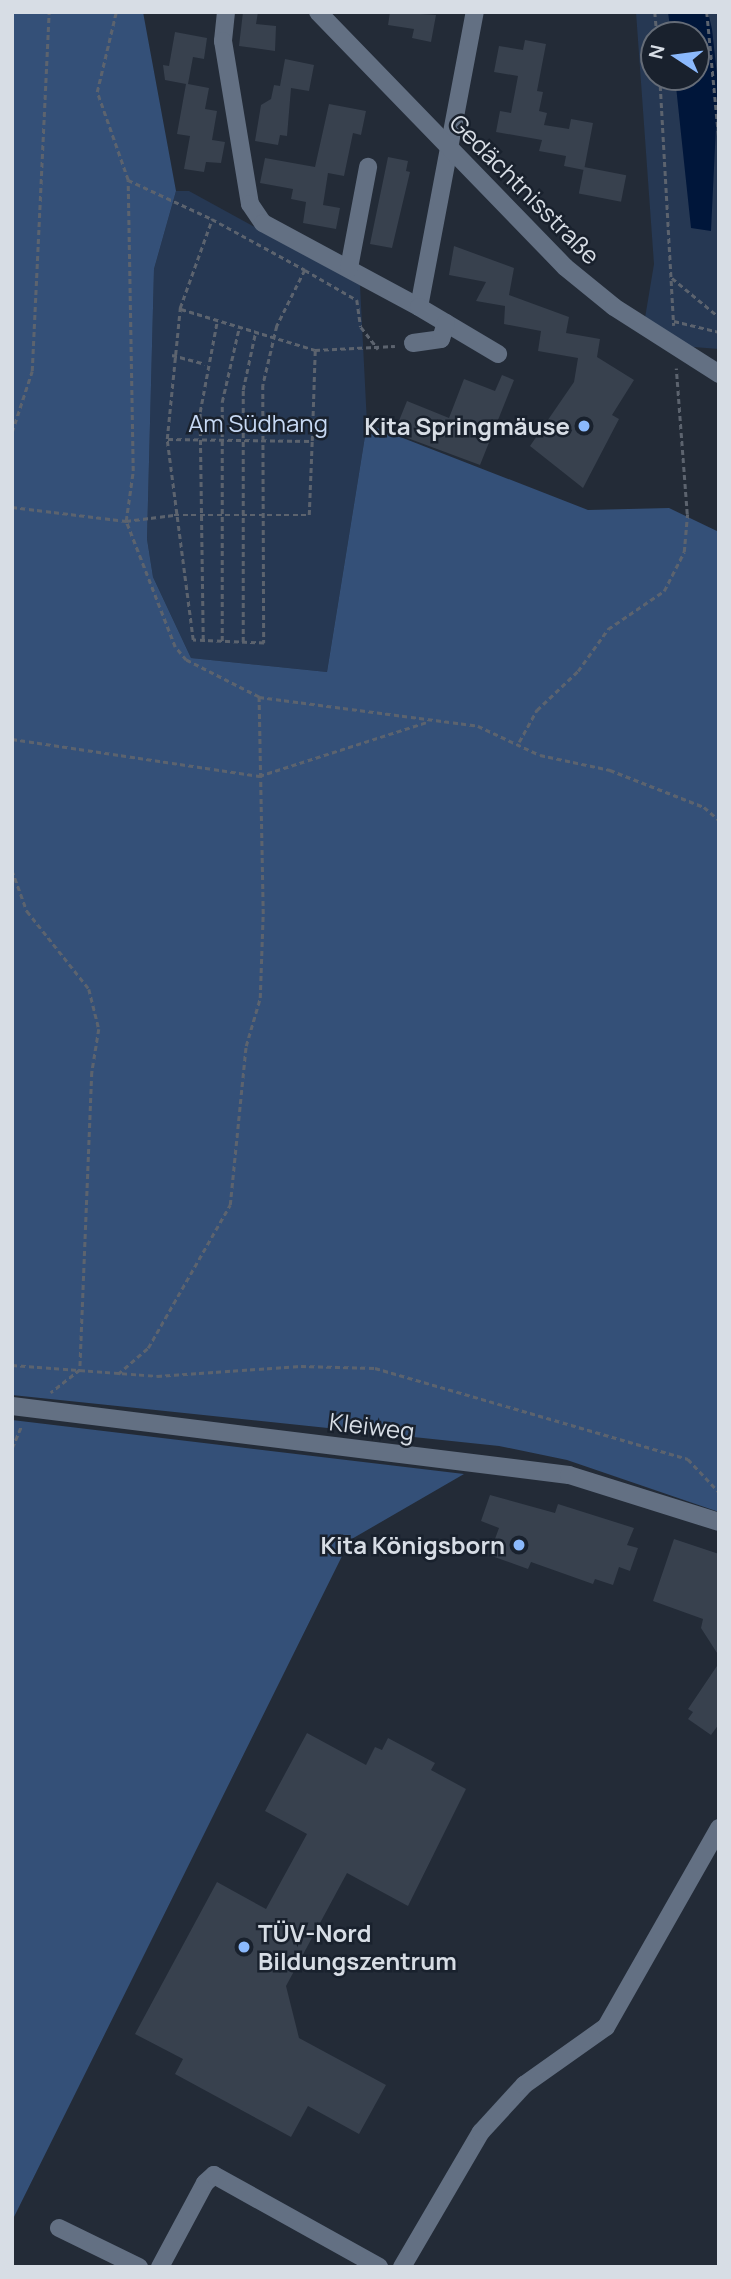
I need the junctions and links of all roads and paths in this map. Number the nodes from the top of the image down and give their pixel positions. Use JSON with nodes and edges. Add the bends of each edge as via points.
{"nodes":[{"id":1,"x":49,"y":12,"type":"edge"},
{"id":2,"x":116,"y":12,"type":"edge"},
{"id":3,"x":226,"y":12,"type":"edge"},
{"id":4,"x":318,"y":12,"type":"edge"},
{"id":5,"x":475,"y":12,"type":"edge"},
{"id":6,"x":707,"y":12,"type":"edge"},
{"id":7,"x":661,"y":91,"type":"edge"},
{"id":8,"x":719,"y":139,"type":"edge"},
{"id":9,"x":452,"y":152,"type":"junction"},
{"id":10,"x":368,"y":167,"type":"dead end"},
{"id":11,"x":128,"y":180,"type":"junction"},
{"id":12,"x":212,"y":219,"type":"junction"},
{"id":13,"x":349,"y":268,"type":"junction"},
{"id":14,"x":305,"y":270,"type":"junction"},
{"id":15,"x":672,"y":278,"type":"junction"},
{"id":16,"x":419,"y":307,"type":"junction"},
{"id":17,"x":180,"y":308,"type":"junction"},
{"id":18,"x":674,"y":314,"type":"dead end"},
{"id":19,"x":719,"y":317,"type":"edge"},
{"id":20,"x":217,"y":321,"type":"junction"},
{"id":21,"x":674,"y":321,"type":"dead end"},
{"id":22,"x":446,"y":323,"type":"junction"},
{"id":23,"x":239,"y":328,"type":"junction"},
{"id":24,"x":719,"y":332,"type":"edge"},
{"id":25,"x":255,"y":334,"type":"junction"},
{"id":26,"x":273,"y":339,"type":"junction"},
{"id":27,"x":412,"y":343,"type":"joint"},
{"id":28,"x":674,"y":347,"type":"junction"},
{"id":29,"x":378,"y":349,"type":"junction"},
{"id":30,"x":315,"y":350,"type":"junction"},
{"id":31,"x":498,"y":354,"type":"dead end"},
{"id":32,"x":172,"y":355,"type":"junction"},
{"id":33,"x":205,"y":364,"type":"junction"},
{"id":34,"x":719,"y":374,"type":"edge"},
{"id":35,"x":12,"y":432,"type":"edge"},
{"id":36,"x":167,"y":439,"type":"junction"},
{"id":37,"x":199,"y":439,"type":"junction"},
{"id":38,"x":221,"y":440,"type":"junction"},
{"id":39,"x":243,"y":440,"type":"junction"},
{"id":40,"x":262,"y":441,"type":"junction"},
{"id":41,"x":312,"y":441,"type":"junction"},
{"id":42,"x":12,"y":508,"type":"edge"},
{"id":43,"x":200,"y":514,"type":"junction"},
{"id":44,"x":221,"y":514,"type":"junction"},
{"id":45,"x":243,"y":514,"type":"junction"},
{"id":46,"x":264,"y":514,"type":"junction"},
{"id":47,"x":174,"y":515,"type":"junction"},
{"id":48,"x":126,"y":521,"type":"junction"},
{"id":49,"x":203,"y":640,"type":"junction"},
{"id":50,"x":222,"y":641,"type":"junction"},
{"id":51,"x":243,"y":642,"type":"junction"},
{"id":52,"x":259,"y":697,"type":"junction"},
{"id":53,"x":427,"y":722,"type":"junction"},
{"id":54,"x":12,"y":739,"type":"edge"},
{"id":55,"x":519,"y":742,"type":"junction"},
{"id":56,"x":260,"y":776,"type":"junction"},
{"id":57,"x":719,"y":820,"type":"edge"},
{"id":58,"x":12,"y":870,"type":"edge"},
{"id":59,"x":12,"y":1366,"type":"edge"},
{"id":60,"x":80,"y":1370,"type":"junction"},
{"id":61,"x":118,"y":1374,"type":"junction"},
{"id":62,"x":12,"y":1406,"type":"edge"},
{"id":63,"x":719,"y":1492,"type":"edge"},
{"id":64,"x":719,"y":1522,"type":"edge"},
{"id":65,"x":719,"y":1828,"type":"edge"},
{"id":66,"x":59,"y":2228,"type":"dead end"},
{"id":67,"x":139,"y":2267,"type":"edge"},
{"id":68,"x":159,"y":2267,"type":"edge"},
{"id":69,"x":379,"y":2267,"type":"edge"},
{"id":70,"x":402,"y":2267,"type":"edge"}],
"edges":[{"from":1,"to":35,"type":"path","via":[[32,372]]},
{"from":2,"to":11,"type":"path","via":[[97,92]]},
{"from":3,"to":13,"type":"street","via":[[223,41],[250,204],[263,223]]},
{"from":4,"to":9,"type":"street","name":"Gedächtnisstraße"},
{"from":5,"to":9,"type":"street"},
{"from":6,"to":8,"type":"path"},
{"from":7,"to":15,"type":"path"},
{"from":9,"to":16,"type":"street"},
{"from":9,"to":28,"type":"street","name":"Gedächtnisstraße","via":[[583,282]]},
{"from":10,"to":13,"type":"street"},
{"from":11,"to":12,"type":"path"},
{"from":11,"to":48,"type":"path","via":[[133,471]]},
{"from":12,"to":14,"type":"path"},
{"from":12,"to":17,"type":"path"},
{"from":13,"to":16,"type":"street"},
{"from":14,"to":26,"type":"path"},
{"from":14,"to":29,"type":"path","via":[[357,300],[361,327]]},
{"from":15,"to":18,"type":"path"},
{"from":15,"to":19,"type":"path"},
{"from":16,"to":22,"type":"street"},
{"from":17,"to":20,"type":"path"},
{"from":17,"to":32,"type":"path"},
{"from":20,"to":23,"type":"path"},
{"from":20,"to":33,"type":"path"},
{"from":21,"to":24,"type":"path"},
{"from":22,"to":27,"type":"street","via":[[441,339]]},
{"from":22,"to":31,"type":"street"},
{"from":23,"to":25,"type":"path"},
{"from":23,"to":38,"type":"path","via":[[225,373]]},
{"from":25,"to":26,"type":"path"},
{"from":25,"to":39,"type":"path","via":[[245,374]]},
{"from":26,"to":30,"type":"path"},
{"from":26,"to":40,"type":"path","via":[[263,385]]},
{"from":27,"to":29,"type":"path"},
{"from":28,"to":34,"type":"street","name":"Gedächtnisstraße"},
{"from":28,"to":55,"type":"path","via":[[687,514],[684,552],[664,591],[608,629],[578,671],[537,710]]},
{"from":29,"to":30,"type":"path"},
{"from":30,"to":41,"type":"path"},
{"from":32,"to":33,"type":"path"},
{"from":32,"to":36,"type":"path"},
{"from":33,"to":37,"type":"path"},
{"from":36,"to":37,"type":"path"},
{"from":36,"to":47,"type":"path"},
{"from":37,"to":38,"type":"path"},
{"from":37,"to":43,"type":"path"},
{"from":38,"to":39,"type":"path"},
{"from":38,"to":44,"type":"path"},
{"from":39,"to":40,"type":"path"},
{"from":39,"to":45,"type":"path"},
{"from":40,"to":41,"type":"path"},
{"from":40,"to":46,"type":"path"},
{"from":41,"to":46,"type":"path","via":[[309,514]]},
{"from":42,"to":48,"type":"path"},
{"from":43,"to":44,"type":"path"},
{"from":43,"to":47,"type":"path"},
{"from":43,"to":49,"type":"path"},
{"from":44,"to":45,"type":"path"},
{"from":44,"to":50,"type":"path"},
{"from":45,"to":46,"type":"path"},
{"from":45,"to":51,"type":"path"},
{"from":46,"to":51,"type":"path","via":[[264,643]]},
{"from":47,"to":48,"type":"path"},
{"from":47,"to":49,"type":"path","via":[[193,639]]},
{"from":48,"to":52,"type":"path","via":[[175,647],[186,660]]},
{"from":49,"to":50,"type":"path"},
{"from":50,"to":51,"type":"path"},
{"from":52,"to":53,"type":"path","via":[[386,710]]},
{"from":52,"to":56,"type":"path"},
{"from":53,"to":55,"type":"path","via":[[478,726]]},
{"from":53,"to":56,"type":"path"},
{"from":54,"to":56,"type":"path"},
{"from":55,"to":57,"type":"path","via":[[540,755],[610,770],[704,807]]},
{"from":56,"to":61,"type":"path","via":[[260,998],[246,1046],[230,1205],[148,1348]]},
{"from":58,"to":60,"type":"path","via":[[27,911],[89,989],[99,1029],[92,1072]]},
{"from":59,"to":60,"type":"path"},
{"from":60,"to":61,"type":"path"},
{"from":61,"to":63,"type":"path","via":[[300,1366],[375,1368],[688,1460]]},
{"from":62,"to":64,"type":"street","name":"Kleiweg","via":[[569,1475]]},
{"from":65,"to":70,"type":"street","via":[[606,2026],[524,2085],[481,2132]]},
{"from":66,"to":67,"type":"street"},
{"from":68,"to":69,"type":"street","via":[[205,2183],[214,2175]]}]}
